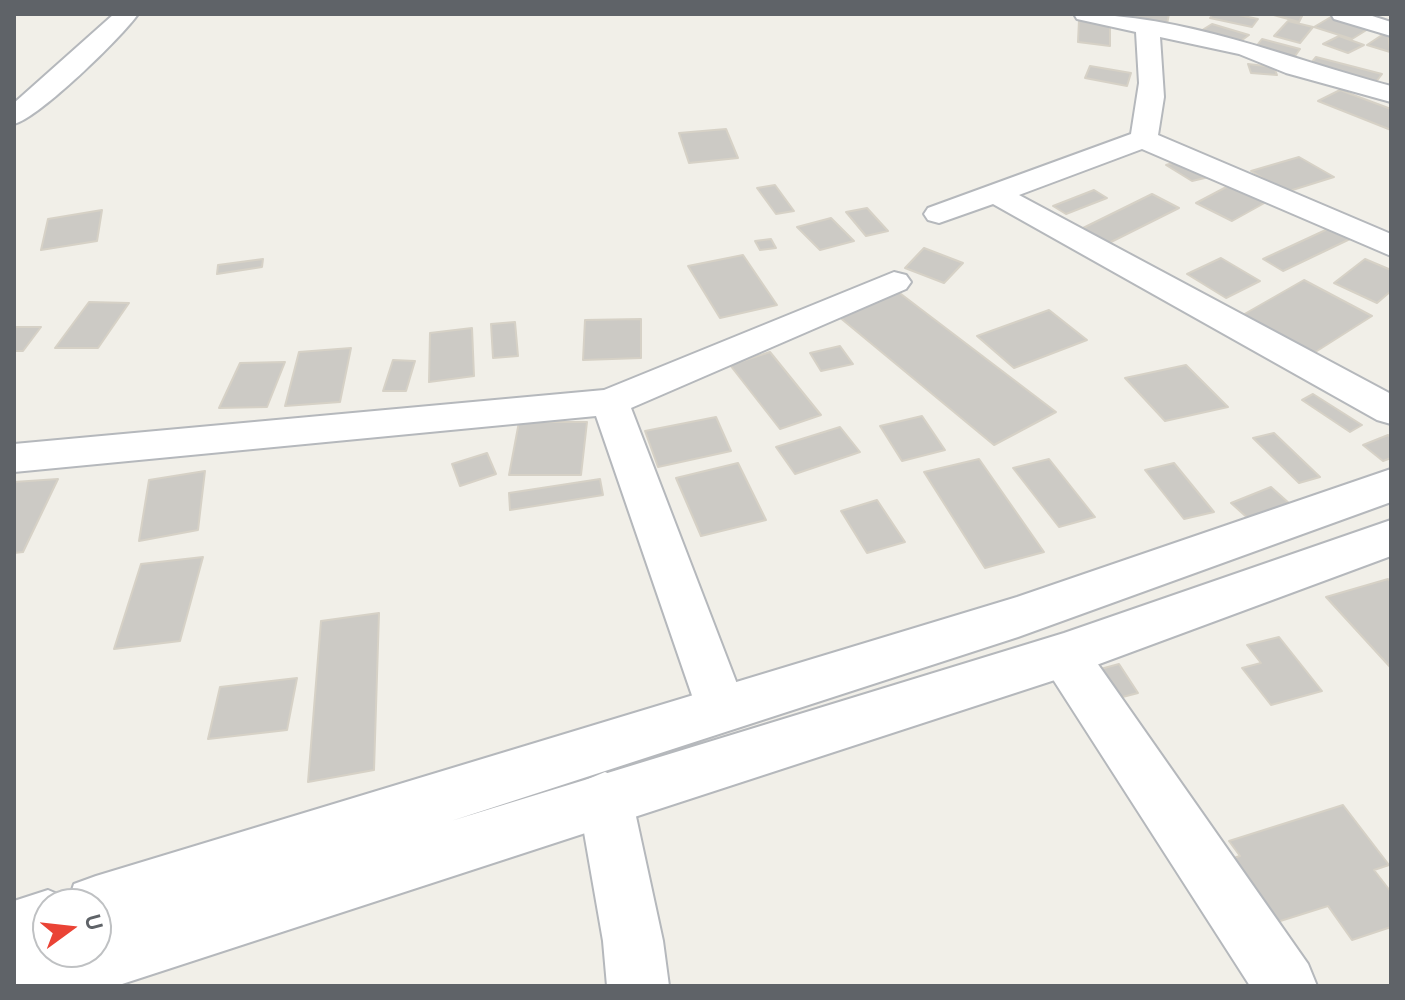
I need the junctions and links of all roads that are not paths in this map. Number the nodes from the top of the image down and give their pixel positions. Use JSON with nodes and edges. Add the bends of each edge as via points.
{"nodes":[{"id":1,"x":127,"y":14,"type":"edge"},
{"id":2,"x":1085,"y":14,"type":"edge"},
{"id":3,"x":1342,"y":14,"type":"edge"},
{"id":4,"x":1147,"y":27,"type":"junction"},
{"id":5,"x":1391,"y":29,"type":"edge"},
{"id":6,"x":1391,"y":94,"type":"edge"},
{"id":7,"x":14,"y":116,"type":"edge"},
{"id":8,"x":1143,"y":139,"type":"junction"},
{"id":9,"x":996,"y":194,"type":"junction"},
{"id":10,"x":939,"y":214,"type":"dead end"},
{"id":11,"x":1385,"y":236,"type":"edge"},
{"id":12,"x":894,"y":282,"type":"dead end"},
{"id":13,"x":610,"y":402,"type":"junction"},
{"id":14,"x":1391,"y":411,"type":"edge"},
{"id":15,"x":14,"y":458,"type":"edge"},
{"id":16,"x":1391,"y":485,"type":"edge"},
{"id":17,"x":1391,"y":538,"type":"edge"},
{"id":18,"x":1064,"y":655,"type":"junction"},
{"id":19,"x":722,"y":710,"type":"junction"},
{"id":20,"x":605,"y":798,"type":"junction"},
{"id":21,"x":112,"y":901,"type":"edge"},
{"id":22,"x":18,"y":986,"type":"edge"},
{"id":23,"x":638,"y":986,"type":"edge"},
{"id":24,"x":1286,"y":986,"type":"edge"}],
"edges":[{"from":1,"to":7,"type":"street"},
{"from":2,"to":4,"type":"street"},
{"from":3,"to":5,"type":"street"},
{"from":4,"to":6,"type":"street","via":[[1246,48],[1295,68]]},
{"from":4,"to":8,"type":"street","via":[[1152,70]]},
{"from":8,"to":9,"type":"street"},
{"from":8,"to":11,"type":"street"},
{"from":9,"to":10,"type":"street"},
{"from":9,"to":14,"type":"street"},
{"from":12,"to":13,"type":"street"},
{"from":13,"to":15,"type":"street"},
{"from":13,"to":19,"type":"street"},
{"from":16,"to":19,"type":"street","via":[[1018,617]]},
{"from":17,"to":18,"type":"street"},
{"from":18,"to":20,"type":"street"},
{"from":18,"to":24,"type":"street"},
{"from":19,"to":21,"type":"street"},
{"from":20,"to":22,"type":"street"},
{"from":20,"to":23,"type":"street"}]}
